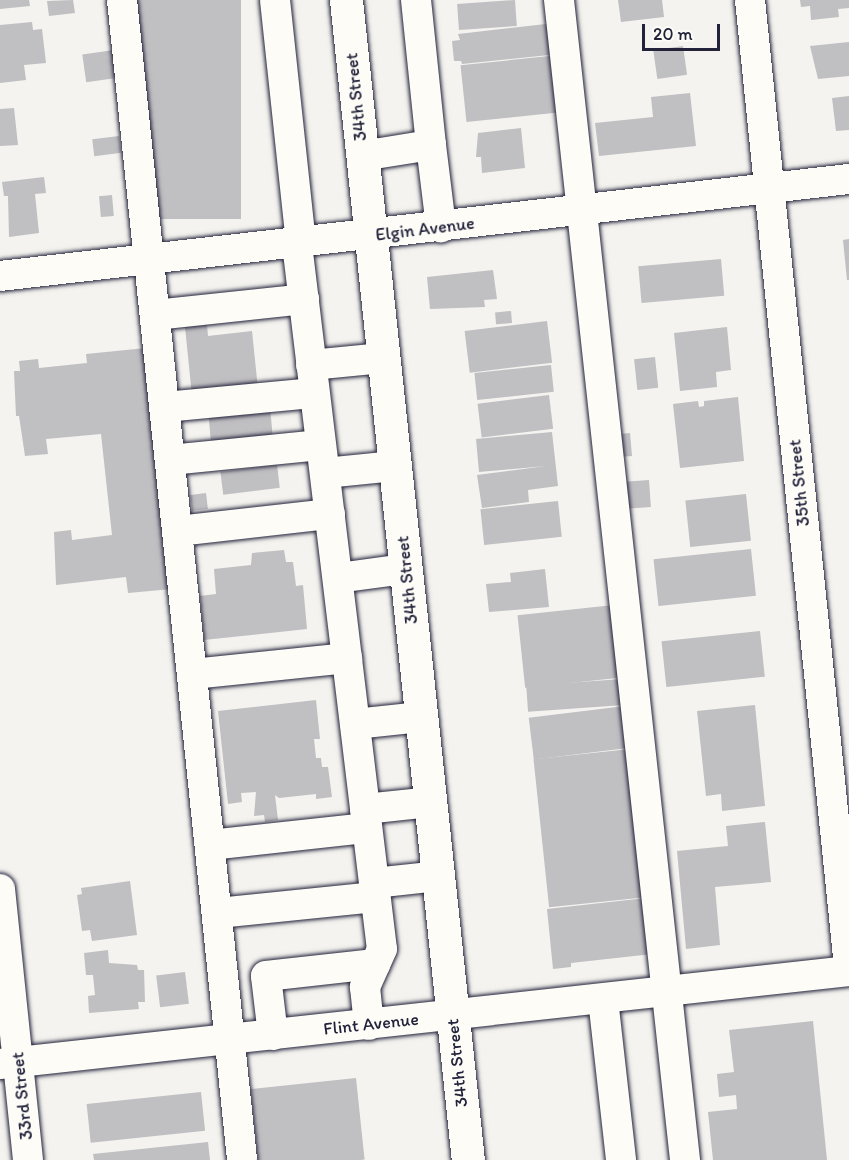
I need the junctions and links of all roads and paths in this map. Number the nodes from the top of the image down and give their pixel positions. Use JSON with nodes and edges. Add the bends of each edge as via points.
{"nodes":[{"id":1,"x":122,"y":0,"type":"edge"},
{"id":2,"x":275,"y":0,"type":"edge"},
{"id":3,"x":346,"y":0,"type":"edge"},
{"id":4,"x":416,"y":0,"type":"edge"},
{"id":5,"x":559,"y":0,"type":"edge"},
{"id":6,"x":750,"y":0,"type":"edge"},
{"id":7,"x":432,"y":144,"type":"junction"},
{"id":8,"x":362,"y":156,"type":"junction"},
{"id":9,"x":849,"y":179,"type":"edge"},
{"id":10,"x":769,"y":187,"type":"junction"},
{"id":11,"x":581,"y":210,"type":"junction"},
{"id":12,"x":441,"y":226,"type":"junction"},
{"id":13,"x":370,"y":235,"type":"junction"},
{"id":14,"x":299,"y":244,"type":"junction"},
{"id":15,"x":150,"y":261,"type":"junction"},
{"id":16,"x":0,"y":276,"type":"edge"},
{"id":17,"x":304,"y":299,"type":"junction"},
{"id":18,"x":155,"y":315,"type":"junction"},
{"id":19,"x":383,"y":358,"type":"junction"},
{"id":20,"x":313,"y":379,"type":"junction"},
{"id":21,"x":165,"y":407,"type":"junction"},
{"id":22,"x":322,"y":459,"type":"junction"},
{"id":23,"x":170,"y":460,"type":"junction"},
{"id":24,"x":395,"y":466,"type":"junction"},
{"id":25,"x":330,"y":514,"type":"junction"},
{"id":26,"x":178,"y":531,"type":"junction"},
{"id":27,"x":405,"y":569,"type":"junction"},
{"id":28,"x":338,"y":578,"type":"junction"},
{"id":29,"x":347,"y":658,"type":"junction"},
{"id":30,"x":193,"y":674,"type":"junction"},
{"id":31,"x":421,"y":717,"type":"junction"},
{"id":32,"x":355,"y":724,"type":"junction"},
{"id":33,"x":430,"y":802,"type":"junction"},
{"id":34,"x":366,"y":818,"type":"junction"},
{"id":35,"x":210,"y":845,"type":"junction"},
{"id":36,"x":438,"y":876,"type":"junction"},
{"id":37,"x":0,"y":889,"type":"edge"},
{"id":38,"x":375,"y":890,"type":"junction"},
{"id":39,"x":218,"y":913,"type":"junction"},
{"id":40,"x":375,"y":964,"type":"junction"},
{"id":41,"x":849,"y":969,"type":"edge"},
{"id":42,"x":266,"y":976,"type":"junction"},
{"id":43,"x":225,"y":982,"type":"junction"},
{"id":44,"x":666,"y":992,"type":"junction"},
{"id":45,"x":603,"y":999,"type":"junction"},
{"id":46,"x":452,"y":1016,"type":"junction"},
{"id":47,"x":369,"y":1024,"type":"junction"},
{"id":48,"x":273,"y":1035,"type":"junction"},
{"id":49,"x":229,"y":1039,"type":"junction"},
{"id":50,"x":9,"y":1063,"type":"edge"},
{"id":51,"x":28,"y":1160,"type":"edge"},
{"id":52,"x":242,"y":1160,"type":"edge"},
{"id":53,"x":468,"y":1160,"type":"edge"},
{"id":54,"x":621,"y":1160,"type":"edge"},
{"id":55,"x":685,"y":1160,"type":"edge"}],
"edges":[{"from":1,"to":15,"type":"street"},
{"from":2,"to":14,"type":"street"},
{"from":3,"to":8,"type":"main road","name":"34th Street"},
{"from":4,"to":7,"type":"street"},
{"from":5,"to":11,"type":"street"},
{"from":6,"to":10,"type":"street","name":"35th Street"},
{"from":7,"to":8,"type":"street"},
{"from":7,"to":12,"type":"street"},
{"from":8,"to":13,"type":"main road","name":"34th Street"},
{"from":9,"to":10,"type":"street","name":"Elgin Avenue"},
{"from":10,"to":11,"type":"street","name":"Elgin Avenue"},
{"from":10,"to":41,"type":"street","name":"35th Street"},
{"from":11,"to":12,"type":"street","name":"Elgin Avenue"},
{"from":11,"to":44,"type":"street"},
{"from":12,"to":13,"type":"street","name":"Elgin Avenue"},
{"from":13,"to":14,"type":"street","name":"Elgin Avenue"},
{"from":13,"to":19,"type":"main road","name":"34th Street"},
{"from":14,"to":15,"type":"street","name":"Elgin Avenue"},
{"from":14,"to":17,"type":"street"},
{"from":15,"to":16,"type":"street","name":"Elgin Avenue"},
{"from":15,"to":18,"type":"street"},
{"from":17,"to":18,"type":"street"},
{"from":17,"to":20,"type":"street"},
{"from":18,"to":21,"type":"street"},
{"from":19,"to":20,"type":"street"},
{"from":19,"to":24,"type":"main road","name":"34th Street"},
{"from":20,"to":21,"type":"street"},
{"from":20,"to":22,"type":"street"},
{"from":21,"to":23,"type":"street"},
{"from":22,"to":23,"type":"street"},
{"from":22,"to":24,"type":"street"},
{"from":22,"to":25,"type":"street"},
{"from":23,"to":26,"type":"street"},
{"from":24,"to":27,"type":"main road","name":"34th Street"},
{"from":25,"to":26,"type":"street"},
{"from":25,"to":28,"type":"street"},
{"from":26,"to":30,"type":"street"},
{"from":27,"to":28,"type":"street"},
{"from":27,"to":31,"type":"main road","name":"34th Street"},
{"from":28,"to":29,"type":"street"},
{"from":29,"to":30,"type":"street"},
{"from":29,"to":32,"type":"street"},
{"from":30,"to":35,"type":"street"},
{"from":31,"to":32,"type":"street"},
{"from":31,"to":33,"type":"main road","name":"34th Street"},
{"from":32,"to":34,"type":"street"},
{"from":33,"to":34,"type":"street"},
{"from":33,"to":36,"type":"main road","name":"34th Street"},
{"from":34,"to":35,"type":"street"},
{"from":34,"to":38,"type":"street"},
{"from":35,"to":39,"type":"street"},
{"from":36,"to":38,"type":"street"},
{"from":36,"to":46,"type":"main road","name":"34th Street"},
{"from":37,"to":50,"type":"street","name":"33rd Street"},
{"from":38,"to":39,"type":"street"},
{"from":38,"to":40,"type":"street","via":[[382,949]]},
{"from":39,"to":43,"type":"street"},
{"from":40,"to":42,"type":"street"},
{"from":40,"to":47,"type":"street","via":[[365,987]]},
{"from":41,"to":44,"type":"street","name":"Flint Avenue"},
{"from":42,"to":43,"type":"street"},
{"from":42,"to":48,"type":"street"},
{"from":43,"to":49,"type":"street"},
{"from":44,"to":45,"type":"street","name":"Flint Avenue"},
{"from":44,"to":55,"type":"street"},
{"from":45,"to":46,"type":"street","name":"Flint Avenue"},
{"from":45,"to":54,"type":"street"},
{"from":46,"to":47,"type":"street","name":"Flint Avenue"},
{"from":46,"to":53,"type":"main road","name":"34th Street"},
{"from":47,"to":48,"type":"street","name":"Flint Avenue"},
{"from":48,"to":49,"type":"street","name":"Flint Avenue"},
{"from":49,"to":50,"type":"street","name":"Flint Avenue"},
{"from":49,"to":52,"type":"street"},
{"from":50,"to":51,"type":"street","name":"33rd Street"}]}
